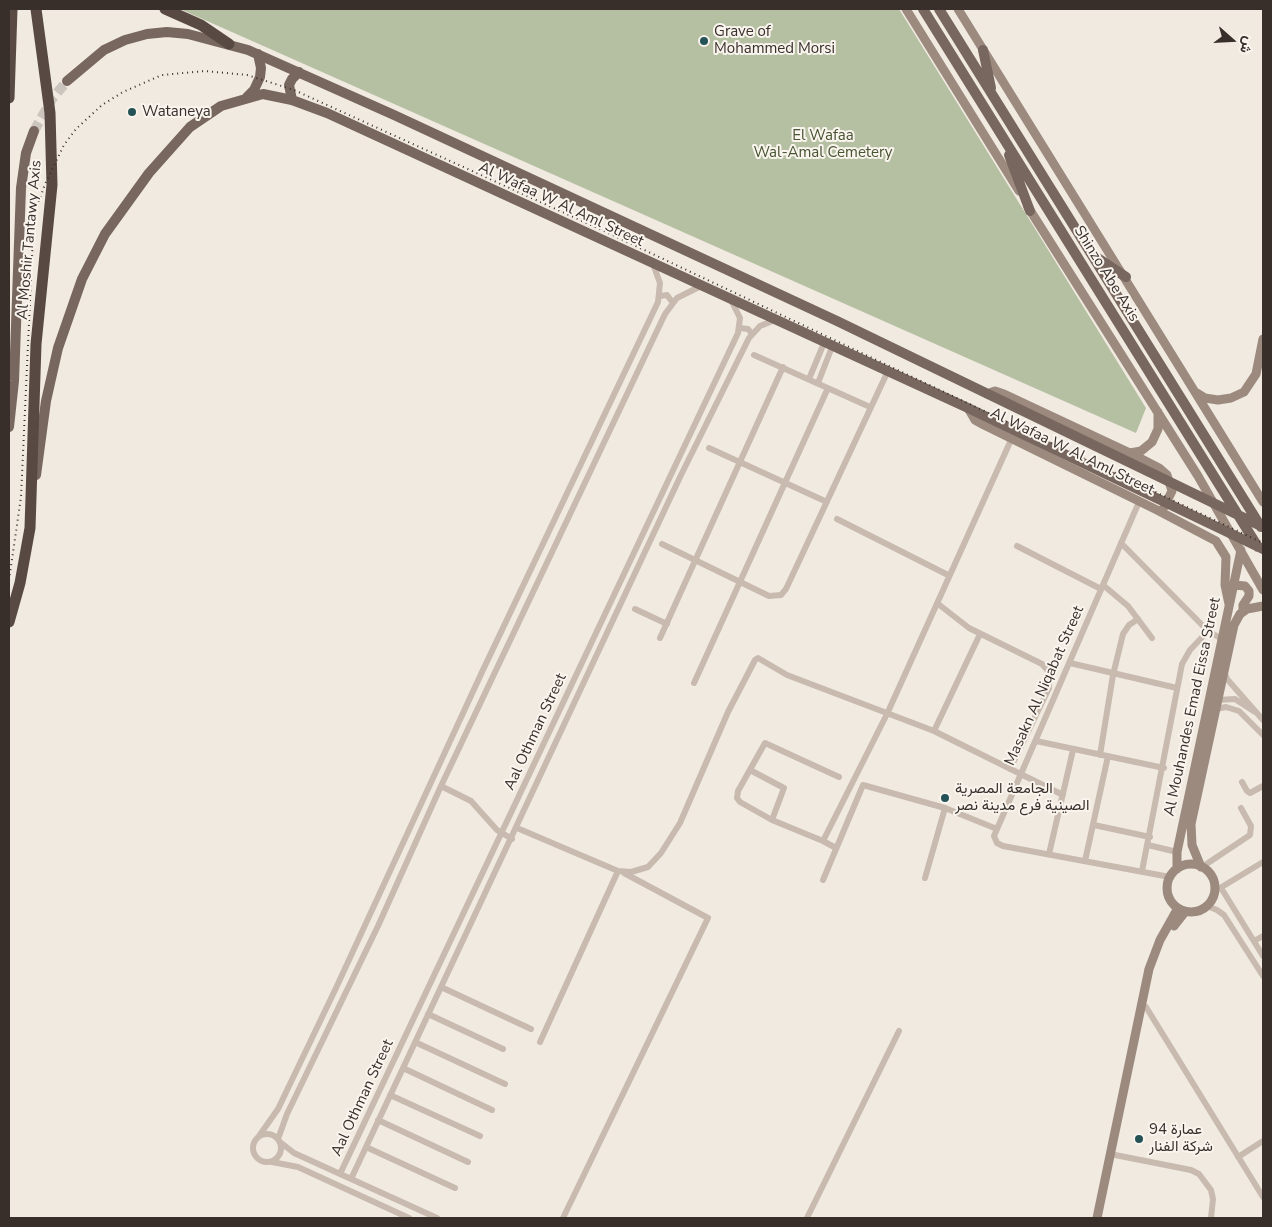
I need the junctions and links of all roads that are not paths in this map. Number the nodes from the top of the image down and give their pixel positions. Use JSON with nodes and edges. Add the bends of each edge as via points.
{"nodes":[{"id":1,"x":12,"y":9,"type":"edge"},
{"id":2,"x":36,"y":9,"type":"edge"},
{"id":3,"x":165,"y":9,"type":"edge"},
{"id":4,"x":906,"y":9,"type":"edge"},
{"id":5,"x":924,"y":9,"type":"edge"},
{"id":6,"x":939,"y":9,"type":"edge"},
{"id":7,"x":958,"y":9,"type":"edge"},
{"id":8,"x":228,"y":44,"type":"junction"},
{"id":9,"x":983,"y":50,"type":"junction"},
{"id":10,"x":258,"y":54,"type":"junction"},
{"id":11,"x":300,"y":72,"type":"junction"},
{"id":12,"x":67,"y":81,"type":"tunnel mouth"},
{"id":13,"x":993,"y":96,"type":"junction"},
{"id":14,"x":247,"y":97,"type":"junction"},
{"id":15,"x":9,"y":98,"type":"edge"},
{"id":16,"x":292,"y":100,"type":"junction"},
{"id":17,"x":34,"y":130,"type":"tunnel mouth"},
{"id":18,"x":1001,"y":133,"type":"junction"},
{"id":19,"x":1030,"y":211,"type":"junction"},
{"id":20,"x":1089,"y":253,"type":"junction"},
{"id":21,"x":653,"y":264,"type":"junction"},
{"id":22,"x":1126,"y":276,"type":"junction"},
{"id":23,"x":701,"y":286,"type":"junction"},
{"id":24,"x":660,"y":296,"type":"junction"},
{"id":25,"x":731,"y":299,"type":"junction"},
{"id":26,"x":673,"y":303,"type":"junction"},
{"id":27,"x":775,"y":320,"type":"junction"},
{"id":28,"x":740,"y":328,"type":"junction"},
{"id":29,"x":752,"y":334,"type":"junction"},
{"id":30,"x":1263,"y":340,"type":"edge"},
{"id":31,"x":828,"y":345,"type":"junction"},
{"id":32,"x":754,"y":355,"type":"dead end"},
{"id":33,"x":815,"y":364,"type":"junction"},
{"id":34,"x":783,"y":367,"type":"junction"},
{"id":35,"x":824,"y":368,"type":"junction"},
{"id":36,"x":887,"y":373,"type":"junction"},
{"id":37,"x":809,"y":379,"type":"junction"},
{"id":38,"x":818,"y":383,"type":"junction"},
{"id":39,"x":828,"y":388,"type":"junction"},
{"id":40,"x":1195,"y":392,"type":"junction"},
{"id":41,"x":987,"y":394,"type":"junction"},
{"id":42,"x":870,"y":407,"type":"junction"},
{"id":43,"x":968,"y":408,"type":"junction"},
{"id":44,"x":1158,"y":412,"type":"junction"},
{"id":45,"x":9,"y":427,"type":"edge"},
{"id":46,"x":1011,"y":440,"type":"junction"},
{"id":47,"x":710,"y":448,"type":"dead end"},
{"id":48,"x":1130,"y":454,"type":"junction"},
{"id":49,"x":739,"y":462,"type":"junction"},
{"id":50,"x":785,"y":483,"type":"junction"},
{"id":51,"x":32,"y":491,"type":"junction"},
{"id":52,"x":827,"y":502,"type":"junction"},
{"id":53,"x":1139,"y":502,"type":"junction"},
{"id":54,"x":1263,"y":502,"type":"edge"},
{"id":55,"x":1157,"y":510,"type":"junction"},
{"id":56,"x":837,"y":519,"type":"dead end"},
{"id":57,"x":1263,"y":529,"type":"edge"},
{"id":58,"x":1121,"y":543,"type":"junction"},
{"id":59,"x":662,"y":544,"type":"dead end"},
{"id":60,"x":1017,"y":546,"type":"dead end"},
{"id":61,"x":1263,"y":549,"type":"edge"},
{"id":62,"x":1241,"y":550,"type":"junction"},
{"id":63,"x":1263,"y":556,"type":"edge"},
{"id":64,"x":695,"y":559,"type":"junction"},
{"id":65,"x":948,"y":575,"type":"junction"},
{"id":66,"x":740,"y":582,"type":"junction"},
{"id":67,"x":1234,"y":585,"type":"junction"},
{"id":68,"x":1102,"y":587,"type":"junction"},
{"id":69,"x":1263,"y":590,"type":"edge"},
{"id":70,"x":937,"y":604,"type":"junction"},
{"id":71,"x":1229,"y":604,"type":"junction"},
{"id":72,"x":1263,"y":606,"type":"edge"},
{"id":73,"x":635,"y":609,"type":"dead end"},
{"id":74,"x":1243,"y":611,"type":"junction"},
{"id":75,"x":1138,"y":619,"type":"junction"},
{"id":76,"x":9,"y":622,"type":"edge"},
{"id":77,"x":667,"y":624,"type":"junction"},
{"id":78,"x":1208,"y":631,"type":"junction"},
{"id":79,"x":980,"y":634,"type":"junction"},
{"id":80,"x":660,"y":638,"type":"dead end"},
{"id":81,"x":1152,"y":638,"type":"dead end"},
{"id":82,"x":1222,"y":639,"type":"junction"},
{"id":83,"x":1070,"y":663,"type":"junction"},
{"id":84,"x":1224,"y":669,"type":"junction"},
{"id":85,"x":482,"y":672,"type":"junction"},
{"id":86,"x":1113,"y":674,"type":"junction"},
{"id":87,"x":492,"y":677,"type":"junction"},
{"id":88,"x":694,"y":683,"type":"dead end"},
{"id":89,"x":1177,"y":688,"type":"junction"},
{"id":90,"x":1217,"y":704,"type":"junction"},
{"id":91,"x":1256,"y":712,"type":"junction"},
{"id":92,"x":887,"y":714,"type":"junction"},
{"id":93,"x":1263,"y":720,"type":"edge"},
{"id":94,"x":934,"y":731,"type":"junction"},
{"id":95,"x":1263,"y":735,"type":"edge"},
{"id":96,"x":1036,"y":741,"type":"junction"},
{"id":97,"x":1073,"y":750,"type":"junction"},
{"id":98,"x":1100,"y":755,"type":"junction"},
{"id":99,"x":1108,"y":756,"type":"junction"},
{"id":100,"x":1164,"y":768,"type":"junction"},
{"id":101,"x":1010,"y":769,"type":"junction"},
{"id":102,"x":750,"y":770,"type":"junction"},
{"id":103,"x":1020,"y":774,"type":"junction"},
{"id":104,"x":839,"y":777,"type":"dead end"},
{"id":105,"x":1242,"y":782,"type":"dead end"},
{"id":106,"x":441,"y":786,"type":"junction"},
{"id":107,"x":1263,"y":786,"type":"edge"},
{"id":108,"x":1063,"y":795,"type":"junction"},
{"id":109,"x":945,"y":808,"type":"junction"},
{"id":110,"x":1242,"y":808,"type":"dead end"},
{"id":111,"x":772,"y":820,"type":"junction"},
{"id":112,"x":1094,"y":825,"type":"junction"},
{"id":113,"x":517,"y":828,"type":"junction"},
{"id":114,"x":997,"y":829,"type":"junction"},
{"id":115,"x":502,"y":834,"type":"junction"},
{"id":116,"x":1150,"y":837,"type":"junction"},
{"id":117,"x":512,"y":839,"type":"junction"},
{"id":118,"x":823,"y":841,"type":"junction"},
{"id":119,"x":1148,"y":846,"type":"junction"},
{"id":120,"x":836,"y":848,"type":"junction"},
{"id":121,"x":1176,"y":852,"type":"junction"},
{"id":122,"x":1050,"y":854,"type":"junction"},
{"id":123,"x":1085,"y":861,"type":"junction"},
{"id":124,"x":1262,"y":864,"type":"edge"},
{"id":125,"x":1201,"y":867,"type":"junction"},
{"id":126,"x":1177,"y":869,"type":"junction"},
{"id":127,"x":620,"y":871,"type":"junction"},
{"id":128,"x":1142,"y":872,"type":"junction"},
{"id":129,"x":1170,"y":877,"type":"junction"},
{"id":130,"x":925,"y":878,"type":"dead end"},
{"id":131,"x":823,"y":880,"type":"dead end"},
{"id":132,"x":1217,"y":886,"type":"junction"},
{"id":133,"x":1207,"y":906,"type":"junction"},
{"id":134,"x":1182,"y":910,"type":"junction"},
{"id":135,"x":1263,"y":936,"type":"edge"},
{"id":136,"x":1254,"y":941,"type":"junction"},
{"id":137,"x":1263,"y":956,"type":"edge"},
{"id":138,"x":1263,"y":976,"type":"edge"},
{"id":139,"x":441,"y":987,"type":"junction"},
{"id":140,"x":1146,"y":1007,"type":"junction"},
{"id":141,"x":428,"y":1014,"type":"junction"},
{"id":142,"x":531,"y":1029,"type":"dead end"},
{"id":143,"x":899,"y":1032,"type":"dead end"},
{"id":144,"x":415,"y":1042,"type":"junction"},
{"id":145,"x":540,"y":1042,"type":"dead end"},
{"id":146,"x":503,"y":1049,"type":"dead end"},
{"id":147,"x":403,"y":1068,"type":"junction"},
{"id":148,"x":505,"y":1084,"type":"dead end"},
{"id":149,"x":390,"y":1094,"type":"junction"},
{"id":150,"x":492,"y":1110,"type":"dead end"},
{"id":151,"x":378,"y":1120,"type":"junction"},
{"id":152,"x":259,"y":1136,"type":"junction"},
{"id":153,"x":480,"y":1136,"type":"dead end"},
{"id":154,"x":279,"y":1141,"type":"junction"},
{"id":155,"x":1263,"y":1141,"type":"edge"},
{"id":156,"x":366,"y":1147,"type":"junction"},
{"id":157,"x":350,"y":1154,"type":"junction"},
{"id":158,"x":1115,"y":1155,"type":"junction"},
{"id":159,"x":1238,"y":1157,"type":"junction"},
{"id":160,"x":360,"y":1159,"type":"junction"},
{"id":161,"x":272,"y":1162,"type":"junction"},
{"id":162,"x":468,"y":1162,"type":"dead end"},
{"id":163,"x":340,"y":1174,"type":"junction"},
{"id":164,"x":350,"y":1179,"type":"junction"},
{"id":165,"x":455,"y":1188,"type":"dead end"},
{"id":166,"x":1263,"y":1197,"type":"edge"},
{"id":167,"x":409,"y":1218,"type":"edge"},
{"id":168,"x":437,"y":1218,"type":"edge"},
{"id":169,"x":563,"y":1218,"type":"edge"},
{"id":170,"x":807,"y":1218,"type":"edge"},
{"id":171,"x":1097,"y":1218,"type":"edge"},
{"id":172,"x":1102,"y":1218,"type":"edge"},
{"id":173,"x":1211,"y":1218,"type":"edge"}],
"edges":[{"from":1,"to":15,"type":"highway"},
{"from":2,"to":51,"type":"highway","name":"Al Moshir Tantawy Axis","via":[[50,113],[53,166],[36,344]]},
{"from":3,"to":8,"type":"highway","via":[[200,25]]},
{"from":4,"to":19,"type":"street","via":[[1002,160]]},
{"from":5,"to":18,"type":"main road","name":"Shinzo Abe Axis"},
{"from":6,"to":13,"type":"main road","name":"Shinzo Abe Axis"},
{"from":7,"to":9,"type":"street"},
{"from":8,"to":10,"type":"main road","name":"Al Wafaa W Al Aml Street"},
{"from":8,"to":12,"type":"main road","name":"Al Wafaa W Al Aml Street","via":[[177,32],[137,36],[104,50]]},
{"from":9,"to":13,"type":"main road"},
{"from":9,"to":22,"type":"street"},
{"from":10,"to":11,"type":"main road","name":"Al Wafaa W Al Aml Street"},
{"from":10,"to":14,"type":"main road","via":[[260,77]]},
{"from":11,"to":16,"type":"main road","via":[[289,85]]},
{"from":11,"to":41,"type":"main road","name":"Al Wafaa W Al Aml Street","via":[[845,324]]},
{"from":13,"to":20,"type":"main road","name":"Shinzo Abe Axis"},
{"from":14,"to":16,"type":"main road","name":"Al Wafaa W Al Aml Street","via":[[263,94]]},
{"from":14,"to":51,"type":"main road","name":"Al Wafaa W Al Aml Street","via":[[213,110],[183,134],[124,206],[97,249],[82,279],[58,348]]},
{"from":16,"to":21,"type":"main road","name":"Al Wafaa W Al Aml Street","via":[[327,113]]},
{"from":17,"to":45,"type":"main road","via":[[21,182],[14,381]]},
{"from":18,"to":19,"type":"main road"},
{"from":18,"to":63,"type":"main road","name":"Shinzo Abe Axis"},
{"from":19,"to":44,"type":"street"},
{"from":20,"to":22,"type":"main road"},
{"from":20,"to":57,"type":"main road","name":"Shinzo Abe Axis"},
{"from":21,"to":23,"type":"main road","name":"Al Wafaa W Al Aml Street"},
{"from":21,"to":24,"type":"street","via":[[659,276]]},
{"from":22,"to":40,"type":"street"},
{"from":23,"to":25,"type":"main road","name":"Al Wafaa W Al Aml Street"},
{"from":23,"to":26,"type":"street","via":[[682,294]]},
{"from":24,"to":26,"type":"street","via":[[669,296]]},
{"from":24,"to":85,"type":"street"},
{"from":25,"to":27,"type":"main road","name":"Al Wafaa W Al Aml Street"},
{"from":25,"to":28,"type":"street","via":[[739,314]]},
{"from":26,"to":87,"type":"street"},
{"from":27,"to":29,"type":"street","via":[[760,326]]},
{"from":27,"to":31,"type":"main road","name":"Al Wafaa W Al Aml Street"},
{"from":28,"to":29,"type":"street","via":[[748,329]]},
{"from":28,"to":115,"type":"street","name":"Aal Othman Street"},
{"from":29,"to":113,"type":"street","name":"Aal Othman Street","via":[[681,475]]},
{"from":30,"to":40,"type":"street","via":[[1256,374],[1244,392],[1218,400]]},
{"from":31,"to":33,"type":"street"},
{"from":31,"to":35,"type":"street"},
{"from":31,"to":36,"type":"main road","name":"Al Wafaa W Al Aml Street"},
{"from":32,"to":34,"type":"street"},
{"from":33,"to":35,"type":"street"},
{"from":33,"to":37,"type":"street"},
{"from":34,"to":37,"type":"street"},
{"from":34,"to":49,"type":"street"},
{"from":35,"to":38,"type":"street"},
{"from":36,"to":42,"type":"street"},
{"from":36,"to":43,"type":"main road","name":"Al Wafaa W Al Aml Street"},
{"from":37,"to":38,"type":"street"},
{"from":38,"to":39,"type":"street"},
{"from":39,"to":42,"type":"street"},
{"from":39,"to":50,"type":"street"},
{"from":40,"to":54,"type":"street"},
{"from":41,"to":48,"type":"street","name":"Al Wafaa W Al Aml Street","via":[[999,392]]},
{"from":41,"to":57,"type":"main road"},
{"from":42,"to":52,"type":"street"},
{"from":43,"to":46,"type":"street","name":"Al Wafaa W Al Aml Street","via":[[975,420]]},
{"from":43,"to":61,"type":"main road"},
{"from":44,"to":48,"type":"street","name":"Al Wafaa W Al Aml Street","via":[[1158,429],[1152,442],[1141,451]]},
{"from":44,"to":62,"type":"street"},
{"from":46,"to":53,"type":"street","name":"Al Wafaa W Al Aml Street"},
{"from":46,"to":65,"type":"street"},
{"from":47,"to":49,"type":"street"},
{"from":48,"to":55,"type":"street","via":[[1159,468],[1170,480],[1170,496],[1165,506]]},
{"from":49,"to":50,"type":"street"},
{"from":49,"to":64,"type":"street"},
{"from":50,"to":52,"type":"street"},
{"from":50,"to":66,"type":"street"},
{"from":51,"to":76,"type":"highway","name":"Al Moshir Tantawy Axis","via":[[24,565]]},
{"from":52,"to":66,"type":"street","via":[[784,592],[777,597],[769,596]]},
{"from":53,"to":55,"type":"street","name":"Al Wafaa W Al Aml Street"},
{"from":53,"to":58,"type":"street","name":"Masakn Al Niqabat Street"},
{"from":55,"to":71,"type":"street","name":"Al Wafaa W Al Aml Street","via":[[1208,536],[1222,548],[1226,557],[1225,585]]},
{"from":56,"to":65,"type":"street"},
{"from":58,"to":68,"type":"street","name":"Masakn Al Niqabat Street"},
{"from":58,"to":78,"type":"street"},
{"from":59,"to":64,"type":"street"},
{"from":60,"to":68,"type":"street"},
{"from":62,"to":67,"type":"street","name":"Al Mouhandes Emad Eissa Street"},
{"from":62,"to":69,"type":"street"},
{"from":64,"to":66,"type":"street"},
{"from":64,"to":77,"type":"street"},
{"from":65,"to":70,"type":"street"},
{"from":66,"to":88,"type":"street"},
{"from":67,"to":71,"type":"street","name":"Al Mouhandes Emad Eissa Street"},
{"from":67,"to":74,"type":"street","via":[[1245,586],[1249,591]]},
{"from":68,"to":75,"type":"street","via":[[1122,600]]},
{"from":68,"to":83,"type":"street","name":"Masakn Al Niqabat Street"},
{"from":70,"to":79,"type":"street"},
{"from":70,"to":92,"type":"street"},
{"from":71,"to":82,"type":"street","name":"Al Mouhandes Emad Eissa Street"},
{"from":72,"to":74,"type":"street","name":"Al Mouhandes Emad Eissa Street"},
{"from":73,"to":77,"type":"street"},
{"from":74,"to":84,"type":"street","name":"Al Mouhandes Emad Eissa Street","via":[[1234,625]]},
{"from":75,"to":81,"type":"street"},
{"from":75,"to":86,"type":"street","via":[[1123,634]]},
{"from":77,"to":80,"type":"street"},
{"from":78,"to":82,"type":"street"},
{"from":78,"to":89,"type":"street","via":[[1186,656]]},
{"from":79,"to":94,"type":"street"},
{"from":79,"to":101,"type":"street","via":[[1042,664],[1051,678]]},
{"from":82,"to":121,"type":"street","name":"Al Mouhandes Emad Eissa Street"},
{"from":83,"to":86,"type":"street"},
{"from":83,"to":96,"type":"street","name":"Masakn Al Niqabat Street"},
{"from":84,"to":90,"type":"street","name":"Al Mouhandes Emad Eissa Street"},
{"from":84,"to":91,"type":"street","via":[[1227,679]]},
{"from":85,"to":87,"type":"street"},
{"from":85,"to":152,"type":"street","via":[[303,1057],[274,1116]]},
{"from":86,"to":89,"type":"street"},
{"from":86,"to":98,"type":"street"},
{"from":87,"to":106,"type":"street"},
{"from":89,"to":100,"type":"street"},
{"from":90,"to":91,"type":"street","via":[[1235,699]]},
{"from":90,"to":95,"type":"street","via":[[1240,711]]},
{"from":90,"to":125,"type":"street","name":"Al Mouhandes Emad Eissa Street","via":[[1191,824],[1192,845]]},
{"from":91,"to":93,"type":"street"},
{"from":92,"to":94,"type":"street"},
{"from":92,"to":118,"type":"street"},
{"from":92,"to":127,"type":"street","via":[[787,676],[762,659],[756,659],[718,732],[680,823],[662,853],[648,867]]},
{"from":94,"to":101,"type":"street"},
{"from":96,"to":97,"type":"street"},
{"from":96,"to":103,"type":"street","name":"Masakn Al Niqabat Street"},
{"from":97,"to":98,"type":"street"},
{"from":97,"to":108,"type":"street"},
{"from":98,"to":99,"type":"street"},
{"from":99,"to":100,"type":"street"},
{"from":99,"to":112,"type":"street"},
{"from":100,"to":116,"type":"street"},
{"from":101,"to":103,"type":"street"},
{"from":102,"to":104,"type":"street","via":[[768,743]]},
{"from":102,"to":111,"type":"street","via":[[737,798]]},
{"from":102,"to":111,"type":"street","via":[[784,788]]},
{"from":103,"to":108,"type":"street"},
{"from":103,"to":114,"type":"street","name":"Masakn Al Niqabat Street"},
{"from":105,"to":107,"type":"street","via":[[1250,793]]},
{"from":106,"to":115,"type":"street","via":[[471,801]]},
{"from":106,"to":154,"type":"street","via":[[287,1114]]},
{"from":108,"to":122,"type":"street"},
{"from":109,"to":114,"type":"street"},
{"from":109,"to":120,"type":"street","via":[[863,785]]},
{"from":109,"to":130,"type":"street"},
{"from":110,"to":125,"type":"street","via":[[1251,826],[1250,835]]},
{"from":111,"to":118,"type":"street"},
{"from":112,"to":116,"type":"street"},
{"from":112,"to":123,"type":"street"},
{"from":113,"to":117,"type":"street","name":"Aal Othman Street"},
{"from":113,"to":127,"type":"street"},
{"from":114,"to":122,"type":"street","via":[[994,836],[1000,845]]},
{"from":115,"to":117,"type":"street"},
{"from":115,"to":157,"type":"street","name":"Aal Othman Street"},
{"from":116,"to":119,"type":"street"},
{"from":117,"to":139,"type":"street","name":"Aal Othman Street"},
{"from":118,"to":120,"type":"street"},
{"from":119,"to":121,"type":"street"},
{"from":119,"to":128,"type":"street"},
{"from":120,"to":131,"type":"street"},
{"from":121,"to":126,"type":"street","name":"Al Mouhandes Emad Eissa Street"},
{"from":122,"to":123,"type":"street"},
{"from":123,"to":128,"type":"street"},
{"from":124,"to":132,"type":"street"},
{"from":125,"to":126,"type":"street","via":[[1191,864]]},
{"from":125,"to":132,"type":"street"},
{"from":126,"to":129,"type":"street"},
{"from":127,"to":145,"type":"street"},
{"from":127,"to":169,"type":"street","via":[[708,918]]},
{"from":128,"to":129,"type":"street"},
{"from":129,"to":134,"type":"street","via":[[1168,894]]},
{"from":132,"to":133,"type":"street"},
{"from":132,"to":136,"type":"street"},
{"from":133,"to":134,"type":"street","via":[[1199,911]]},
{"from":133,"to":138,"type":"street","via":[[1224,916]]},
{"from":134,"to":140,"type":"street","via":[[1156,962]]},
{"from":134,"to":171,"type":"street","via":[[1158,944],[1149,969]]},
{"from":135,"to":136,"type":"street"},
{"from":136,"to":137,"type":"street"},
{"from":139,"to":141,"type":"street","name":"Aal Othman Street"},
{"from":139,"to":142,"type":"street"},
{"from":140,"to":158,"type":"street"},
{"from":140,"to":159,"type":"street"},
{"from":141,"to":144,"type":"street","name":"Aal Othman Street"},
{"from":141,"to":146,"type":"street"},
{"from":143,"to":170,"type":"street"},
{"from":144,"to":147,"type":"street","name":"Aal Othman Street"},
{"from":144,"to":148,"type":"street"},
{"from":147,"to":149,"type":"street","name":"Aal Othman Street"},
{"from":147,"to":150,"type":"street"},
{"from":149,"to":151,"type":"street","name":"Aal Othman Street"},
{"from":149,"to":153,"type":"street"},
{"from":151,"to":156,"type":"street","name":"Aal Othman Street"},
{"from":151,"to":162,"type":"street"},
{"from":152,"to":154,"type":"street","via":[[269,1134]]},
{"from":152,"to":161,"type":"street","via":[[253,1145],[255,1156],[264,1162]]},
{"from":154,"to":161,"type":"street","via":[[281,1152]]},
{"from":154,"to":163,"type":"street","via":[[294,1152]]},
{"from":155,"to":159,"type":"street"},
{"from":156,"to":160,"type":"street","name":"Aal Othman Street"},
{"from":156,"to":165,"type":"street"},
{"from":157,"to":160,"type":"street","via":[[354,1160]]},
{"from":157,"to":163,"type":"street","name":"Aal Othman Street"},
{"from":158,"to":172,"type":"street"},
{"from":158,"to":173,"type":"street","via":[[1199,1174],[1211,1190]]},
{"from":159,"to":166,"type":"street"},
{"from":160,"to":164,"type":"street","name":"Aal Othman Street"},
{"from":161,"to":167,"type":"street","via":[[298,1167]]},
{"from":163,"to":164,"type":"street"},
{"from":164,"to":168,"type":"street"}]}
